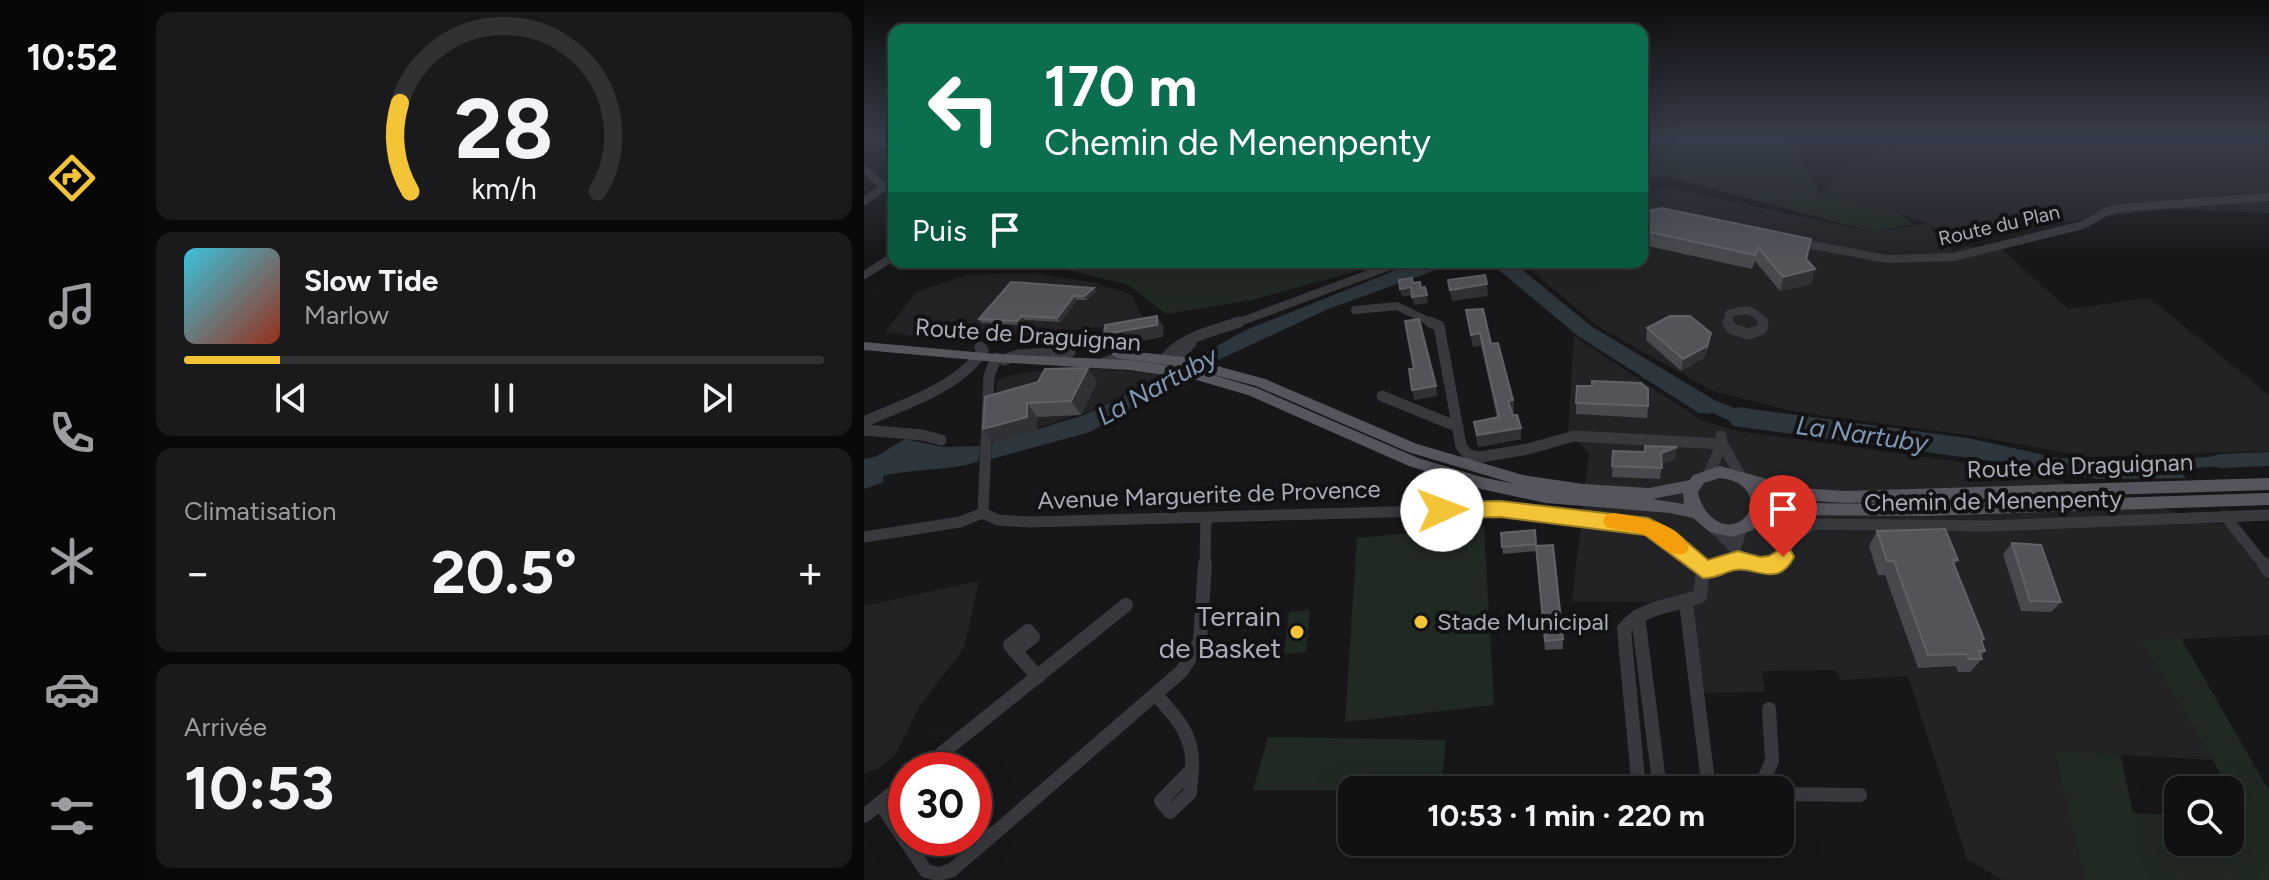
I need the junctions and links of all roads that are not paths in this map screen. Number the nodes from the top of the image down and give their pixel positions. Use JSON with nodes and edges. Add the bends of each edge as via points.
{"nodes":[{"id":1,"x":871,"y":177,"type":"edge"},
{"id":2,"x":888,"y":184,"type":"edge"},
{"id":3,"x":884,"y":187,"type":"junction"},
{"id":4,"x":2269,"y":197,"type":"edge"},
{"id":5,"x":2139,"y":199,"type":"dead end"},
{"id":6,"x":864,"y":201,"type":"edge"},
{"id":7,"x":2153,"y":206,"type":"junction"},
{"id":8,"x":1648,"y":212,"type":"edge"},
{"id":9,"x":1666,"y":215,"type":"edge"},
{"id":10,"x":1788,"y":240,"type":"edge"},
{"id":11,"x":888,"y":260,"type":"edge"},
{"id":12,"x":1385,"y":268,"type":"edge"},
{"id":13,"x":864,"y":275,"type":"edge"},
{"id":14,"x":1355,"y":310,"type":"dead end"},
{"id":15,"x":864,"y":339,"type":"edge"},
{"id":16,"x":864,"y":346,"type":"edge"},
{"id":17,"x":980,"y":352,"type":"junction"},
{"id":18,"x":1070,"y":352,"type":"junction"},
{"id":19,"x":997,"y":365,"type":"junction"},
{"id":20,"x":1174,"y":366,"type":"junction"},
{"id":21,"x":966,"y":370,"type":"junction"},
{"id":22,"x":1382,"y":396,"type":"dead end"},
{"id":23,"x":864,"y":422,"type":"edge"},
{"id":24,"x":1458,"y":427,"type":"junction"},
{"id":25,"x":864,"y":430,"type":"edge"},
{"id":26,"x":941,"y":440,"type":"dead end"},
{"id":27,"x":1722,"y":440,"type":"junction"},
{"id":28,"x":1709,"y":473,"type":"junction"},
{"id":29,"x":1745,"y":479,"type":"junction"},
{"id":30,"x":2269,"y":484,"type":"edge"},
{"id":31,"x":1693,"y":485,"type":"junction"},
{"id":32,"x":2269,"y":499,"type":"edge"},
{"id":33,"x":1694,"y":512,"type":"junction"},
{"id":34,"x":983,"y":513,"type":"junction"},
{"id":35,"x":2269,"y":515,"type":"edge"},
{"id":36,"x":2225,"y":516,"type":"junction"},
{"id":37,"x":1757,"y":517,"type":"junction"},
{"id":38,"x":1206,"y":518,"type":"junction"},
{"id":39,"x":1712,"y":526,"type":"junction"},
{"id":40,"x":1742,"y":528,"type":"junction"},
{"id":41,"x":864,"y":537,"type":"edge"},
{"id":42,"x":1736,"y":554,"type":"junction"},
{"id":43,"x":1703,"y":569,"type":"junction"},
{"id":44,"x":2269,"y":571,"type":"edge"},
{"id":45,"x":1686,"y":603,"type":"junction"},
{"id":46,"x":1126,"y":605,"type":"dead end"},
{"id":47,"x":1638,"y":616,"type":"junction"},
{"id":48,"x":1015,"y":651,"type":"dead end"},
{"id":49,"x":1038,"y":677,"type":"junction"},
{"id":50,"x":1157,"y":696,"type":"junction"},
{"id":51,"x":1769,"y":709,"type":"dead end"},
{"id":52,"x":944,"y":752,"type":"edge"},
{"id":53,"x":1192,"y":769,"type":"dead end"},
{"id":54,"x":1638,"y":776,"type":"edge"},
{"id":55,"x":1658,"y":776,"type":"edge"},
{"id":56,"x":1707,"y":776,"type":"edge"},
{"id":57,"x":1768,"y":776,"type":"edge"},
{"id":58,"x":1794,"y":794,"type":"edge"},
{"id":59,"x":1860,"y":795,"type":"dead end"},
{"id":60,"x":888,"y":797,"type":"edge"},
{"id":61,"x":880,"y":803,"type":"junction"},
{"id":62,"x":864,"y":816,"type":"edge"}],
"edges":[{"from":1,"to":3,"type":"street"},
{"from":2,"to":3,"type":"street"},
{"from":3,"to":6,"type":"street"},
{"from":4,"to":7,"type":"street","name":"Route du Plan"},
{"from":5,"to":7,"type":"street"},
{"from":7,"to":10,"type":"street","name":"Route du Plan","via":[[2107,211],[2083,225],[1943,258],[1887,259]]},
{"from":8,"to":9,"type":"street"},
{"from":11,"to":13,"type":"street"},
{"from":12,"to":20,"type":"street","via":[[1198,337]]},
{"from":14,"to":24,"type":"street","via":[[1397,306],[1439,326]]},
{"from":15,"to":17,"type":"main road","name":"Route de Draguignan"},
{"from":16,"to":17,"type":"main road","name":"Route de Draguignan"},
{"from":17,"to":18,"type":"main road","name":"Route de Draguignan"},
{"from":17,"to":19,"type":"main road","name":"Route de Draguignan"},
{"from":17,"to":21,"type":"street"},
{"from":18,"to":19,"type":"street","via":[[1018,355]]},
{"from":18,"to":20,"type":"main road","name":"Route de Draguignan"},
{"from":19,"to":20,"type":"main road","name":"Route de Draguignan"},
{"from":19,"to":21,"type":"street"},
{"from":19,"to":34,"type":"street"},
{"from":20,"to":31,"type":"main road","name":"Route de Draguignan","via":[[1209,367],[1260,382],[1413,448],[1486,472],[1550,485],[1649,494]]},
{"from":20,"to":33,"type":"main road","name":"Route de Draguignan","via":[[1252,391],[1414,462],[1481,483],[1546,497]]},
{"from":21,"to":23,"type":"street"},
{"from":22,"to":24,"type":"street"},
{"from":24,"to":27,"type":"street","via":[[1461,446],[1468,455],[1481,457],[1574,436]]},
{"from":25,"to":26,"type":"street","via":[[928,434]]},
{"from":27,"to":28,"type":"street"},
{"from":27,"to":29,"type":"street"},
{"from":28,"to":29,"type":"main road"},
{"from":28,"to":31,"type":"main road"},
{"from":29,"to":30,"type":"main road","name":"Route de Draguignan","via":[[1800,494],[1846,497]]},
{"from":29,"to":37,"type":"main road","via":[[1760,499]]},
{"from":31,"to":33,"type":"main road"},
{"from":32,"to":37,"type":"main road","name":"Route de Draguignan","via":[[1782,509]]},
{"from":33,"to":39,"type":"main road"},
{"from":34,"to":38,"type":"street","name":"Avenue Marguerite de Provence","via":[[998,520],[1030,522]]},
{"from":34,"to":41,"type":"street","via":[[960,522]]},
{"from":35,"to":36,"type":"street","name":"Chemin de Menenpenty"},
{"from":36,"to":42,"type":"street","name":"Chemin de Menenpenty","via":[[1988,526],[1813,524],[1793,537],[1774,564],[1760,566]]},
{"from":36,"to":44,"type":"street"},
{"from":37,"to":40,"type":"main road"},
{"from":38,"to":43,"type":"street","name":"Avenue Marguerite de Provence","via":[[1500,509],[1648,527]]},
{"from":38,"to":50,"type":"street","via":[[1200,641],[1182,671]]},
{"from":39,"to":40,"type":"main road"},
{"from":39,"to":42,"type":"street"},
{"from":40,"to":42,"type":"street"},
{"from":42,"to":43,"type":"street","via":[[1711,570]]},
{"from":43,"to":45,"type":"street","via":[[1700,596]]},
{"from":45,"to":47,"type":"street"},
{"from":45,"to":56,"type":"street"},
{"from":46,"to":49,"type":"street"},
{"from":47,"to":54,"type":"street","via":[[1626,624],[1623,638]]},
{"from":47,"to":55,"type":"street"},
{"from":48,"to":49,"type":"street"},
{"from":49,"to":52,"type":"street"},
{"from":50,"to":53,"type":"street","via":[[1189,731]]},
{"from":50,"to":61,"type":"street","via":[[952,870],[926,871]]},
{"from":51,"to":57,"type":"street","via":[[1775,752]]},
{"from":58,"to":59,"type":"street"},
{"from":60,"to":61,"type":"street"},
{"from":61,"to":62,"type":"street"}]}
